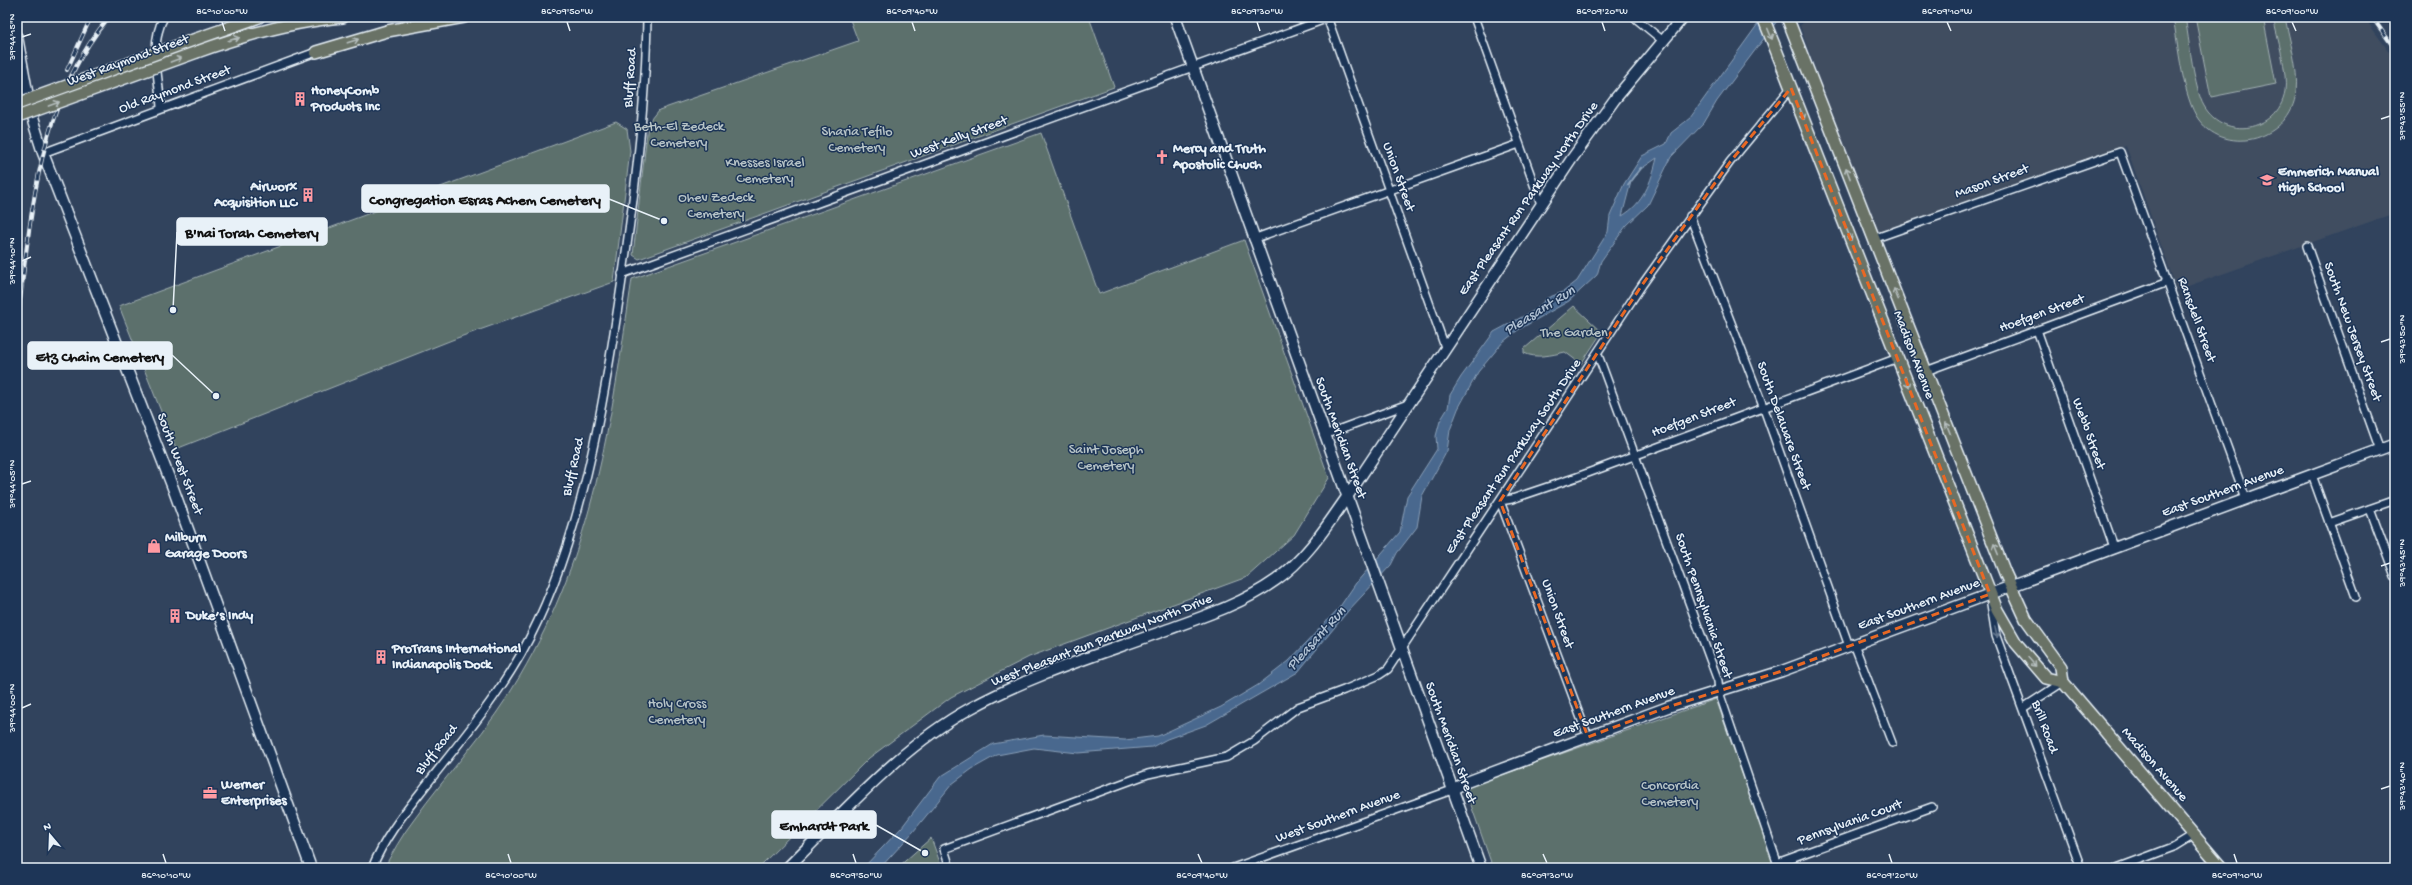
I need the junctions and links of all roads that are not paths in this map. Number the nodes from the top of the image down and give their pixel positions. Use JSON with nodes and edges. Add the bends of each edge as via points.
{"nodes":[{"id":1,"x":164,"y":17,"type":"edge"},
{"id":2,"x":259,"y":17,"type":"edge"},
{"id":3,"x":343,"y":17,"type":"edge"},
{"id":4,"x":464,"y":17,"type":"edge"},
{"id":5,"x":647,"y":17,"type":"edge"},
{"id":6,"x":1175,"y":17,"type":"edge"},
{"id":7,"x":1328,"y":17,"type":"edge"},
{"id":8,"x":1474,"y":17,"type":"edge"},
{"id":9,"x":1634,"y":17,"type":"edge"},
{"id":10,"x":1682,"y":17,"type":"edge"},
{"id":11,"x":1763,"y":17,"type":"edge"},
{"id":12,"x":1787,"y":17,"type":"edge"},
{"id":13,"x":17,"y":37,"type":"edge"},
{"id":14,"x":1662,"y":40,"type":"junction"},
{"id":15,"x":316,"y":52,"type":"joint"},
{"id":16,"x":1192,"y":67,"type":"junction"},
{"id":17,"x":1791,"y":88,"type":"junction"},
{"id":18,"x":17,"y":104,"type":"edge"},
{"id":19,"x":161,"y":108,"type":"junction"},
{"id":20,"x":17,"y":117,"type":"edge"},
{"id":21,"x":1519,"y":144,"type":"junction"},
{"id":22,"x":2120,"y":152,"type":"joint"},
{"id":23,"x":43,"y":153,"type":"junction"},
{"id":24,"x":1389,"y":191,"type":"junction"},
{"id":25,"x":1541,"y":204,"type":"junction"},
{"id":26,"x":1690,"y":216,"type":"junction"},
{"id":27,"x":1254,"y":239,"type":"junction"},
{"id":28,"x":1873,"y":239,"type":"junction"},
{"id":29,"x":2307,"y":246,"type":"dead end"},
{"id":30,"x":622,"y":274,"type":"junction"},
{"id":31,"x":2168,"y":282,"type":"junction"},
{"id":32,"x":2037,"y":330,"type":"junction"},
{"id":33,"x":1445,"y":347,"type":"junction"},
{"id":34,"x":1598,"y":355,"type":"junction"},
{"id":35,"x":1898,"y":358,"type":"junction"},
{"id":36,"x":1926,"y":371,"type":"junction"},
{"id":37,"x":1408,"y":404,"type":"junction"},
{"id":38,"x":1763,"y":406,"type":"junction"},
{"id":39,"x":1324,"y":434,"type":"junction"},
{"id":40,"x":2395,"y":444,"type":"edge"},
{"id":41,"x":2380,"y":450,"type":"junction"},
{"id":42,"x":1635,"y":454,"type":"junction"},
{"id":43,"x":2312,"y":475,"type":"junction"},
{"id":44,"x":1347,"y":497,"type":"junction"},
{"id":45,"x":2246,"y":499,"type":"junction"},
{"id":46,"x":2395,"y":500,"type":"edge"},
{"id":47,"x":1500,"y":501,"type":"junction"},
{"id":48,"x":2370,"y":509,"type":"junction"},
{"id":49,"x":2329,"y":523,"type":"junction"},
{"id":50,"x":2114,"y":547,"type":"junction"},
{"id":51,"x":2395,"y":576,"type":"edge"},
{"id":52,"x":2010,"y":585,"type":"junction"},
{"id":53,"x":1990,"y":594,"type":"junction"},
{"id":54,"x":2356,"y":597,"type":"dead end"},
{"id":55,"x":1852,"y":645,"type":"junction"},
{"id":56,"x":1402,"y":650,"type":"junction"},
{"id":57,"x":2062,"y":682,"type":"junction"},
{"id":58,"x":1719,"y":692,"type":"junction"},
{"id":59,"x":2023,"y":708,"type":"junction"},
{"id":60,"x":1588,"y":737,"type":"junction"},
{"id":61,"x":1892,"y":743,"type":"dead end"},
{"id":62,"x":1452,"y":790,"type":"junction"},
{"id":63,"x":1932,"y":807,"type":"dead end"},
{"id":64,"x":2194,"y":835,"type":"junction"},
{"id":65,"x":1778,"y":866,"type":"edge"},
{"id":66,"x":311,"y":868,"type":"edge"},
{"id":67,"x":372,"y":868,"type":"edge"},
{"id":68,"x":787,"y":868,"type":"edge"},
{"id":69,"x":950,"y":868,"type":"edge"},
{"id":70,"x":1233,"y":868,"type":"edge"},
{"id":71,"x":1480,"y":868,"type":"edge"},
{"id":72,"x":2081,"y":868,"type":"edge"},
{"id":73,"x":2117,"y":868,"type":"edge"},
{"id":74,"x":2222,"y":868,"type":"edge"}],
"edges":[{"from":1,"to":19,"type":"street","via":[[156,44]]},
{"from":2,"to":18,"type":"main road","name":"West Raymond Street","bridge":true},
{"from":20,"to":3,"type":"main road","name":"West Raymond Street","one_way":true,"bridge":true,"via":[[262,31]]},
{"from":15,"to":4,"type":"main road","one_way":true,"via":[[387,31]]},
{"from":5,"to":30,"type":"street","name":"Bluff Road","via":[[642,115]]},
{"from":6,"to":16,"type":"street","name":"South Meridian Street"},
{"from":7,"to":16,"type":"street","name":"West Kelly Street"},
{"from":7,"to":24,"type":"street","name":"Union Street"},
{"from":8,"to":21,"type":"street"},
{"from":9,"to":14,"type":"street"},
{"from":10,"to":14,"type":"street","name":"East Pleasant Run Parkway North Drive"},
{"from":11,"to":17,"type":"main road","name":"Madison Avenue","one_way":true},
{"from":28,"to":12,"type":"main road","name":"Madison Avenue","one_way":true},
{"from":13,"to":23,"type":"street","name":"South West Street","via":[[32,118]]},
{"from":14,"to":25,"type":"street","name":"East Pleasant Run Parkway North Drive","via":[[1600,119]]},
{"from":15,"to":19,"type":"street","name":"Old Raymond Street","via":[[181,103]]},
{"from":16,"to":27,"type":"street","name":"South Meridian Street"},
{"from":16,"to":30,"type":"street","name":"West Kelly Street"},
{"from":17,"to":26,"type":"street","name":"East Pleasant Run Parkway South Drive","via":[[1730,162]]},
{"from":17,"to":35,"type":"main road","name":"Madison Avenue","one_way":true},
{"from":19,"to":23,"type":"street","name":"Old Raymond Street"},
{"from":21,"to":24,"type":"street"},
{"from":21,"to":25,"type":"street"},
{"from":22,"to":28,"type":"street","name":"Mason Street"},
{"from":22,"to":31,"type":"street","name":"Ransdell Street"},
{"from":23,"to":66,"type":"street","name":"South West Street","via":[[173,488]]},
{"from":24,"to":27,"type":"street"},
{"from":24,"to":33,"type":"street","name":"Union Street"},
{"from":25,"to":33,"type":"street","name":"East Pleasant Run Parkway North Drive"},
{"from":26,"to":34,"type":"street","name":"East Pleasant Run Parkway South Drive"},
{"from":26,"to":38,"type":"street","name":"South Delaware Street"},
{"from":27,"to":39,"type":"street","name":"South Meridian Street"},
{"from":36,"to":28,"type":"main road","name":"Madison Avenue","one_way":true},
{"from":29,"to":41,"type":"street","name":"South New Jersey Street"},
{"from":30,"to":67,"type":"street","name":"Bluff Road","via":[[603,397],[585,481],[560,564],[544,606],[521,654],[495,695],[389,834]]},
{"from":31,"to":32,"type":"street","name":"Hoefgen Street"},
{"from":31,"to":45,"type":"street","name":"Ransdell Street"},
{"from":32,"to":36,"type":"street","name":"Hoefgen Street"},
{"from":32,"to":50,"type":"street","name":"Webb Street"},
{"from":33,"to":37,"type":"street","name":"East Pleasant Run Parkway North Drive"},
{"from":34,"to":42,"type":"street","name":"South Pennsylvania Street"},
{"from":34,"to":47,"type":"street","name":"East Pleasant Run Parkway South Drive"},
{"from":35,"to":38,"type":"street","name":"Hoefgen Street"},
{"from":35,"to":53,"type":"main road","name":"Madison Avenue","one_way":true},
{"from":52,"to":36,"type":"main road","name":"Madison Avenue","one_way":true},
{"from":37,"to":39,"type":"street"},
{"from":37,"to":44,"type":"street","name":"East Pleasant Run Parkway North Drive"},
{"from":38,"to":42,"type":"street","name":"Hoefgen Street"},
{"from":38,"to":55,"type":"street","name":"South Delaware Street"},
{"from":39,"to":44,"type":"street","name":"South Meridian Street"},
{"from":40,"to":41,"type":"street","name":"East Southern Avenue"},
{"from":41,"to":43,"type":"street","name":"East Southern Avenue"},
{"from":42,"to":47,"type":"street","name":"Hoefgen Street","via":[[1512,499]]},
{"from":42,"to":58,"type":"street","name":"South Pennsylvania Street","via":[[1718,681]]},
{"from":43,"to":45,"type":"street","name":"East Southern Avenue"},
{"from":43,"to":49,"type":"street"},
{"from":44,"to":56,"type":"street","name":"South Meridian Street"},
{"from":44,"to":68,"type":"street","name":"West Pleasant Run Parkway North Drive","via":[[1310,548],[1277,579],[1252,595],[1222,610],[1016,685],[952,720],[895,764]]},
{"from":45,"to":50,"type":"street","name":"East Southern Avenue"},
{"from":46,"to":48,"type":"street"},
{"from":47,"to":56,"type":"street","name":"East Pleasant Run Parkway South Drive"},
{"from":47,"to":60,"type":"street","name":"Union Street"},
{"from":48,"to":49,"type":"street"},
{"from":48,"to":51,"type":"street"},
{"from":49,"to":54,"type":"street"},
{"from":50,"to":52,"type":"street","name":"East Southern Avenue"},
{"from":52,"to":53,"type":"street","name":"East Southern Avenue"},
{"from":52,"to":57,"type":"main road","name":"Madison Avenue","via":[[2026,619],[2061,667]]},
{"from":53,"to":55,"type":"street","name":"East Southern Avenue"},
{"from":53,"to":57,"type":"main road","name":"Madison Avenue","one_way":true,"via":[[2007,628],[2027,656],[2046,678]]},
{"from":53,"to":59,"type":"street","name":"Brill Road","one_way":true,"via":[[1996,636]]},
{"from":55,"to":58,"type":"street","name":"East Southern Avenue"},
{"from":55,"to":61,"type":"street","name":"South Delaware Street"},
{"from":56,"to":62,"type":"street","name":"South Meridian Street"},
{"from":56,"to":69,"type":"street","name":"East Pleasant Run Parkway South Drive","via":[[1393,664],[1379,675],[1298,707],[1254,742],[1227,757],[1148,774],[944,849]]},
{"from":57,"to":59,"type":"street"},
{"from":57,"to":64,"type":"main road","name":"Madison Avenue"},
{"from":58,"to":60,"type":"street","name":"East Southern Avenue","via":[[1668,707]]},
{"from":58,"to":65,"type":"street","name":"South Pennsylvania Street"},
{"from":59,"to":72,"type":"street","name":"Brill Road"},
{"from":60,"to":62,"type":"street","name":"East Southern Avenue","via":[[1464,783]]},
{"from":62,"to":70,"type":"street","name":"West Southern Avenue"},
{"from":62,"to":71,"type":"street","name":"South Meridian Street"},
{"from":63,"to":65,"type":"street","name":"Pennsylvania Court"},
{"from":64,"to":73,"type":"street","via":[[2176,846]]},
{"from":64,"to":74,"type":"main road","name":"Madison Avenue"}]}
